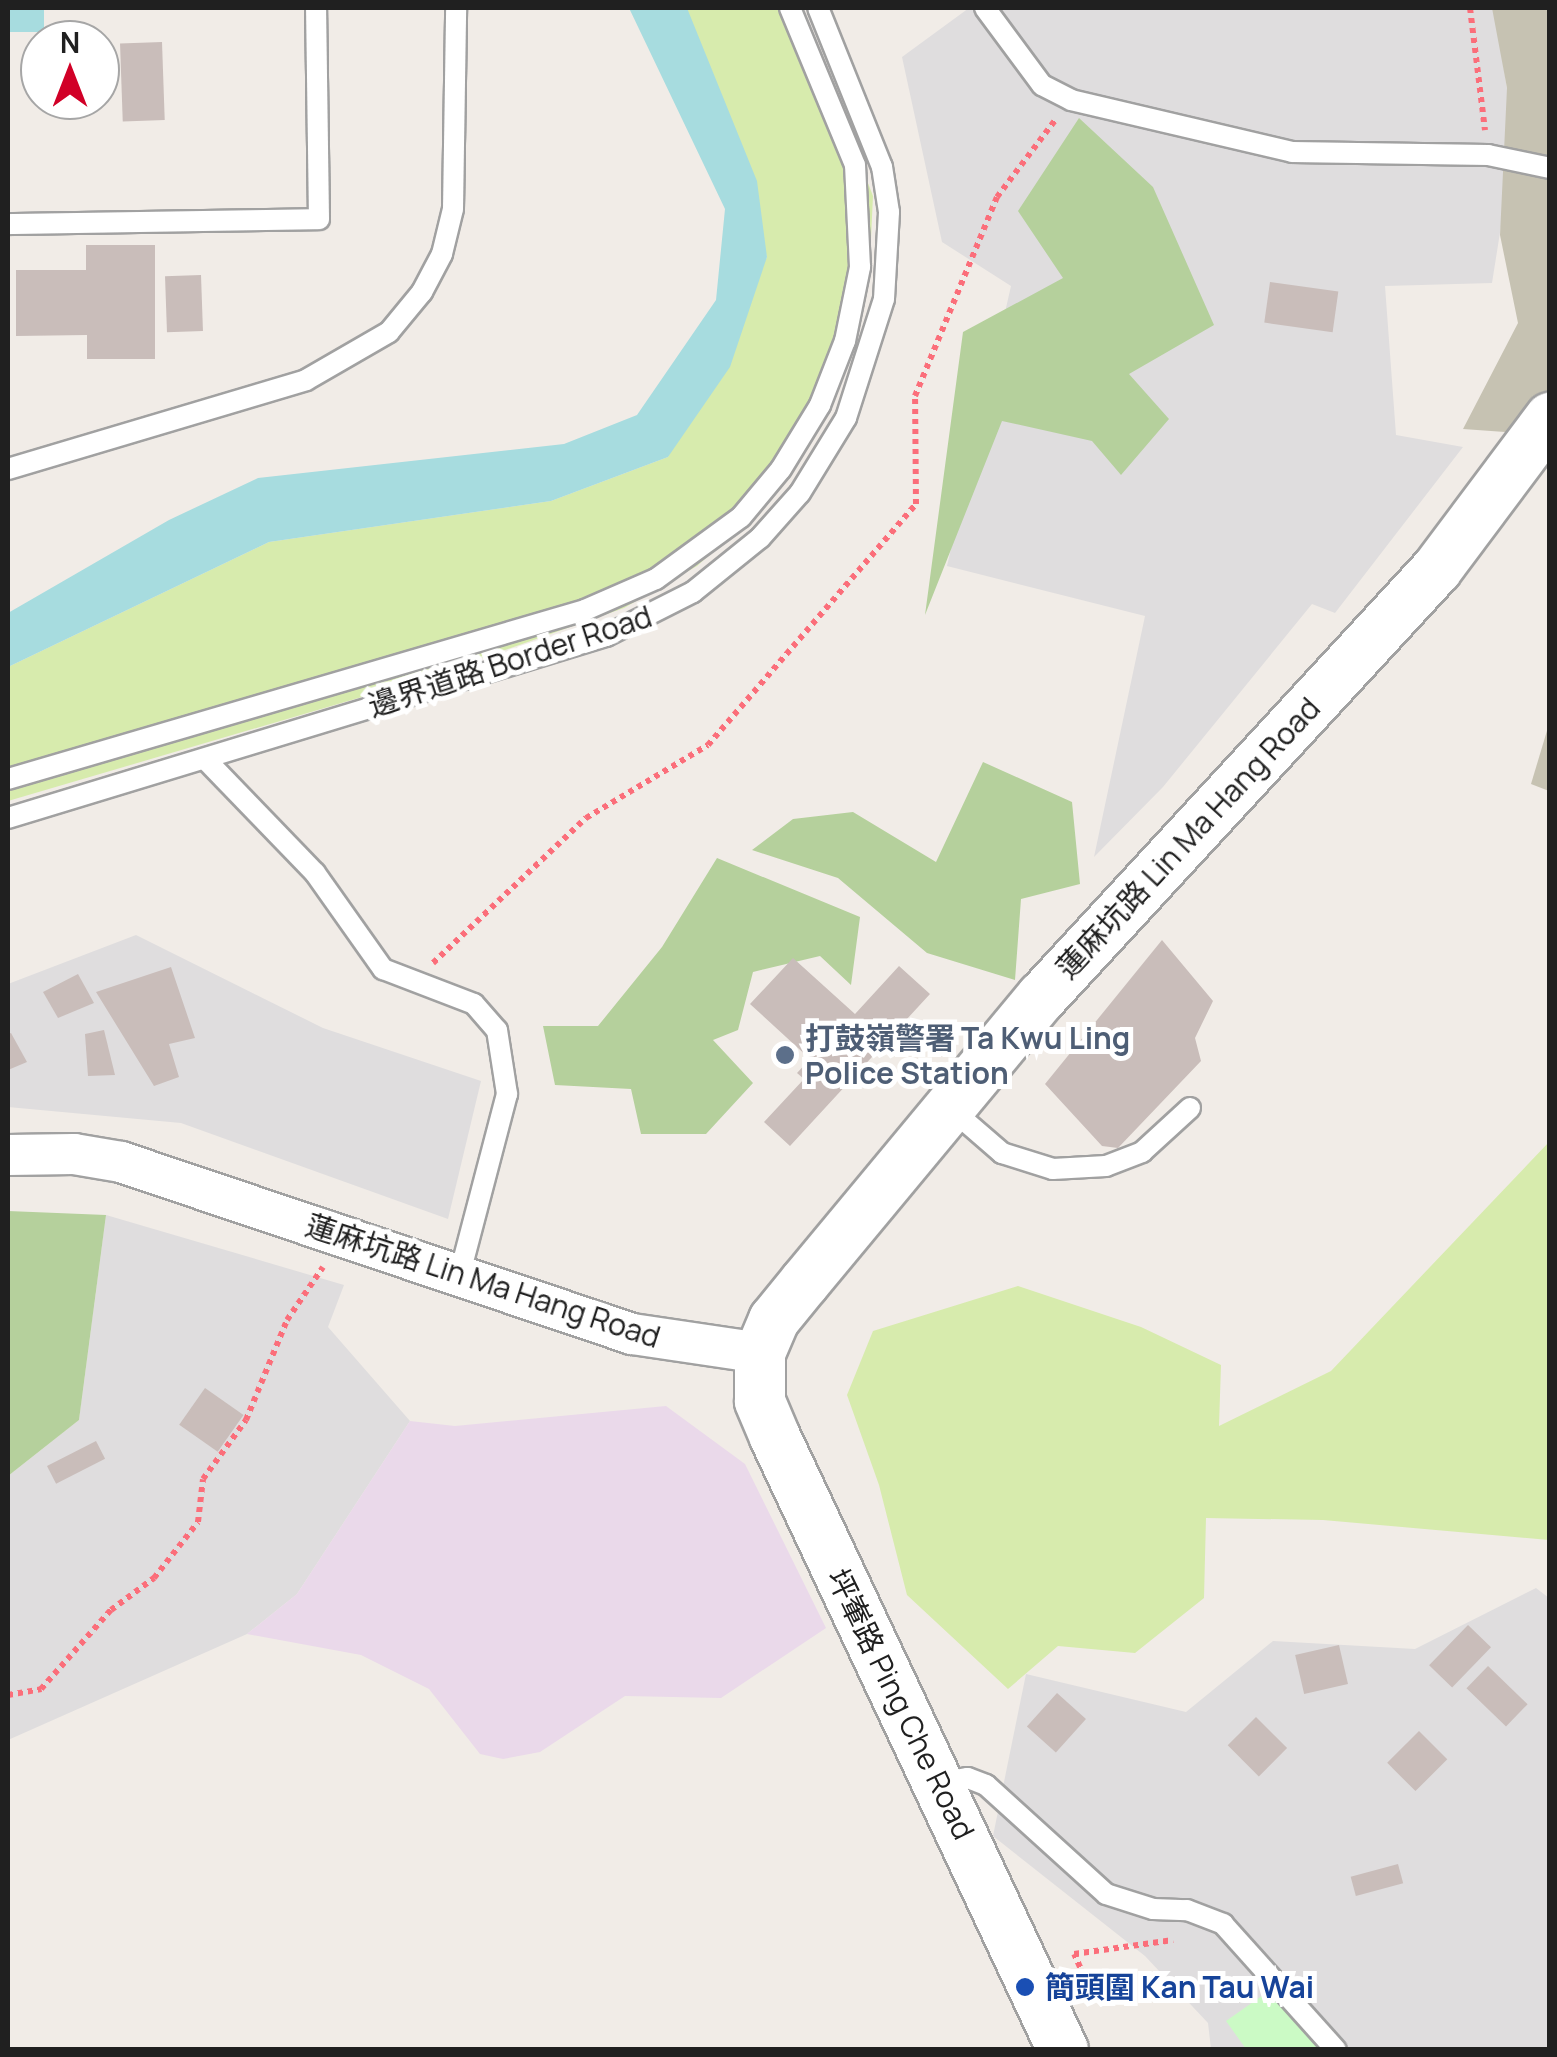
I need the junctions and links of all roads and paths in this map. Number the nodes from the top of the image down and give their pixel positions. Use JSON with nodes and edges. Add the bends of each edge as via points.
{"nodes":[{"id":1,"x":316,"y":8,"type":"edge"},
{"id":2,"x":456,"y":8,"type":"edge"},
{"id":3,"x":790,"y":8,"type":"edge"},
{"id":4,"x":818,"y":8,"type":"edge"},
{"id":5,"x":985,"y":8,"type":"edge"},
{"id":6,"x":1470,"y":8,"type":"edge"},
{"id":7,"x":1070,"y":100,"type":"junction"},
{"id":8,"x":1488,"y":155,"type":"junction"},
{"id":9,"x":1550,"y":168,"type":"edge"},
{"id":10,"x":8,"y":224,"type":"edge"},
{"id":11,"x":1550,"y":418,"type":"edge"},
{"id":12,"x":8,"y":469,"type":"edge"},
{"id":13,"x":204,"y":759,"type":"junction"},
{"id":14,"x":8,"y":779,"type":"edge"},
{"id":15,"x":8,"y":818,"type":"edge"},
{"id":16,"x":410,"y":984,"type":"junction"},
{"id":17,"x":950,"y":1108,"type":"junction"},
{"id":18,"x":1190,"y":1108,"type":"dead end"},
{"id":19,"x":8,"y":1155,"type":"edge"},
{"id":20,"x":328,"y":1260,"type":"dead end"},
{"id":21,"x":459,"y":1277,"type":"junction"},
{"id":22,"x":760,"y":1353,"type":"junction"},
{"id":23,"x":8,"y":1695,"type":"edge"},
{"id":24,"x":939,"y":1783,"type":"junction"},
{"id":25,"x":1230,"y":1932,"type":"junction"},
{"id":26,"x":1084,"y":1976,"type":"dead end"},
{"id":27,"x":1063,"y":2050,"type":"edge"},
{"id":28,"x":1336,"y":2050,"type":"edge"}],
"edges":[{"from":1,"to":10,"type":"lane","via":[[320,219]]},
{"from":2,"to":12,"type":"lane","via":[[453,209],[442,254],[389,332],[306,380]]},
{"from":3,"to":14,"type":"lane","via":[[855,165],[860,267],[845,341],[820,405],[781,470],[741,517],[656,579],[585,610]]},
{"from":4,"to":13,"type":"lane","name":"邊界道路 Border Road","via":[[877,149],[889,237],[870,358],[831,447],[800,493],[714,579],[652,616],[577,646]]},
{"from":5,"to":7,"type":"lane","via":[[1042,85]]},
{"from":6,"to":8,"type":"path"},
{"from":7,"to":8,"type":"lane","via":[[1292,152]]},
{"from":7,"to":16,"type":"path","via":[[997,197],[915,396],[916,504],[879,554],[708,745],[586,818]]},
{"from":8,"to":9,"type":"lane"},
{"from":11,"to":17,"type":"street","name":"蓮麻坑路 Lin Ma Hang Road","via":[[1437,569],[1145,879]]},
{"from":13,"to":15,"type":"lane","name":"邊界道路 Border Road"},
{"from":13,"to":16,"type":"lane","via":[[314,873],[383,968]]},
{"from":16,"to":21,"type":"lane","via":[[455,994],[481,1009],[496,1030],[506,1068],[504,1112]]},
{"from":17,"to":18,"type":"lane","via":[[1002,1153],[1053,1168],[1106,1166],[1142,1152]]},
{"from":17,"to":22,"type":"street","name":"蓮麻坑路 Lin Ma Hang Road","via":[[774,1320]]},
{"from":19,"to":21,"type":"street","name":"蓮麻坑路 Lin Ma Hang Road","via":[[74,1154],[121,1162]]},
{"from":20,"to":23,"type":"path","via":[[287,1320],[246,1420],[203,1479],[198,1522],[154,1578],[111,1610],[41,1688]]},
{"from":21,"to":22,"type":"street","name":"蓮麻坑路 Lin Ma Hang Road","via":[[632,1334]]},
{"from":22,"to":24,"type":"street","name":"坪輋路 Ping Che Road","via":[[760,1400]]},
{"from":24,"to":25,"type":"lane","via":[[968,1778],[986,1785],[1106,1894],[1153,1909],[1187,1910]]},
{"from":24,"to":27,"type":"street","name":"坪輋路 Ping Che Road"},
{"from":25,"to":26,"type":"path","via":[[1074,1954]]},
{"from":25,"to":28,"type":"lane"}]}
